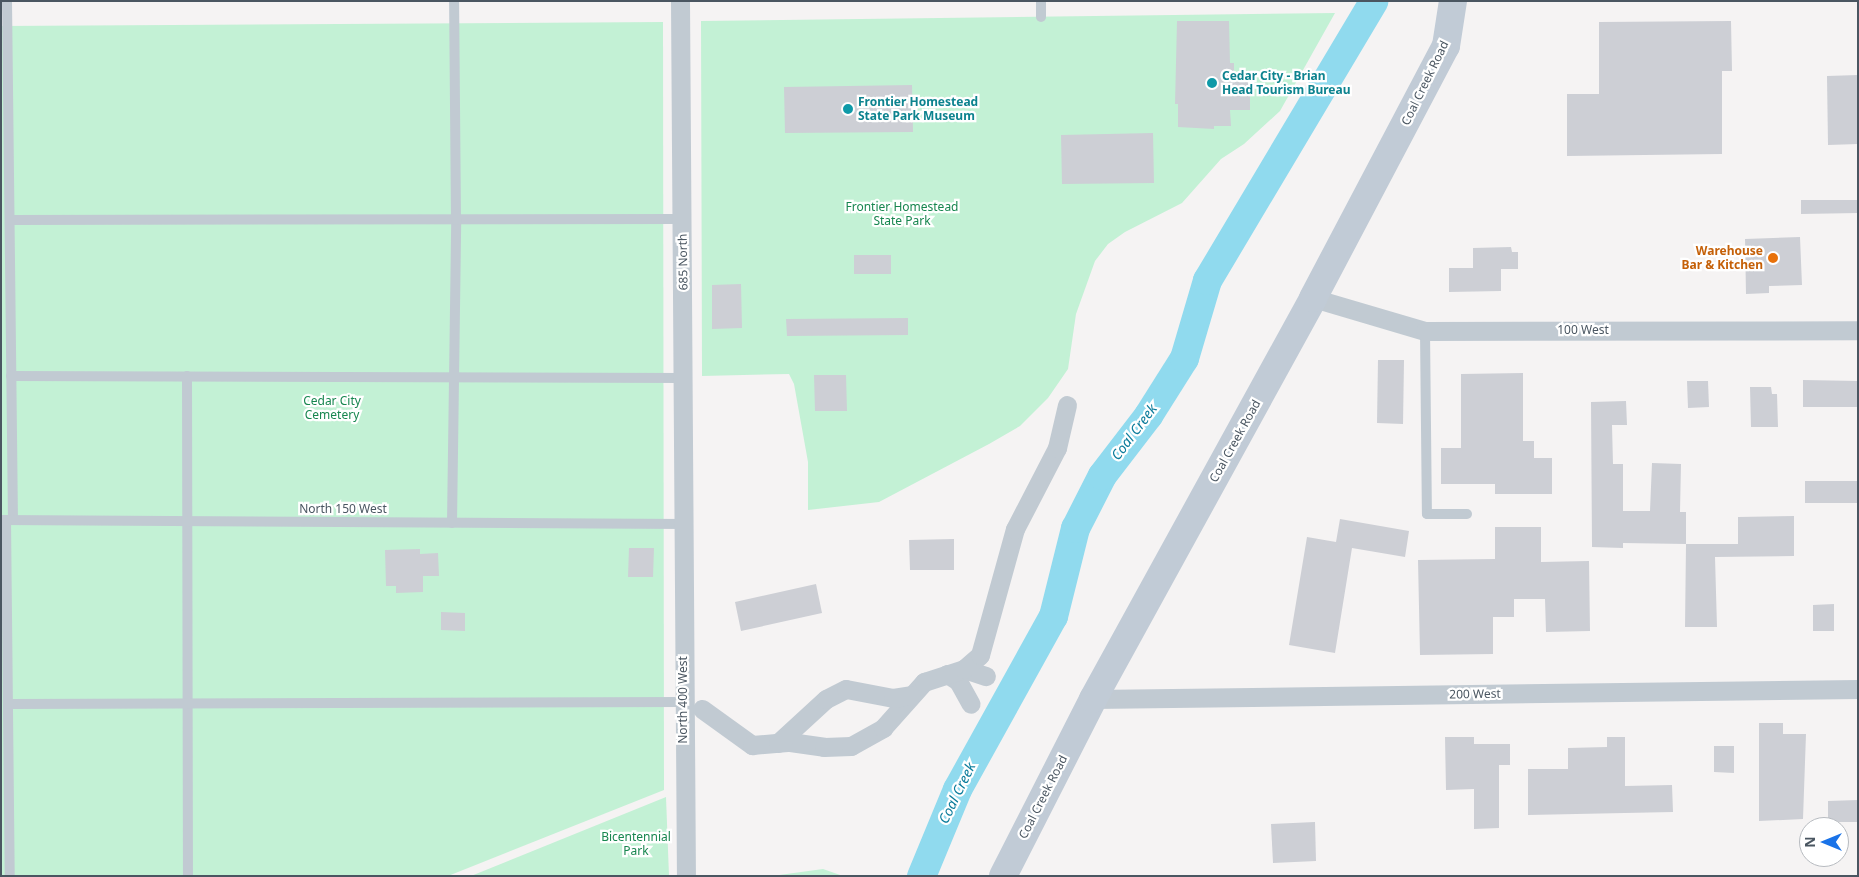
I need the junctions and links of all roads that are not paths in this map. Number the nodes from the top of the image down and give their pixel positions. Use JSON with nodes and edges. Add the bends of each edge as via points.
{"nodes":[{"id":1,"x":8,"y":1,"type":"edge"},
{"id":2,"x":454,"y":1,"type":"edge"},
{"id":3,"x":680,"y":1,"type":"edge"},
{"id":4,"x":1041,"y":1,"type":"edge"},
{"id":5,"x":1453,"y":1,"type":"edge"},
{"id":6,"x":1041,"y":17,"type":"dead end"},
{"id":7,"x":5,"y":46,"type":"edge"},
{"id":8,"x":683,"y":218,"type":"junction"},
{"id":9,"x":10,"y":220,"type":"junction"},
{"id":10,"x":456,"y":220,"type":"junction"},
{"id":11,"x":1313,"y":298,"type":"junction"},
{"id":12,"x":1858,"y":330,"type":"edge"},
{"id":13,"x":1425,"y":331,"type":"junction"},
{"id":14,"x":11,"y":376,"type":"junction"},
{"id":15,"x":187,"y":376,"type":"junction"},
{"id":16,"x":454,"y":376,"type":"junction"},
{"id":17,"x":684,"y":378,"type":"junction"},
{"id":18,"x":1067,"y":405,"type":"dead end"},
{"id":19,"x":1467,"y":514,"type":"dead end"},
{"id":20,"x":7,"y":520,"type":"edge"},
{"id":21,"x":189,"y":521,"type":"junction"},
{"id":22,"x":452,"y":523,"type":"junction"},
{"id":23,"x":686,"y":524,"type":"junction"},
{"id":24,"x":955,"y":671,"type":"junction"},
{"id":25,"x":986,"y":676,"type":"dead end"},
{"id":26,"x":1858,"y":689,"type":"edge"},
{"id":27,"x":911,"y":695,"type":"junction"},
{"id":28,"x":1092,"y":699,"type":"junction"},
{"id":29,"x":682,"y":702,"type":"junction"},
{"id":30,"x":189,"y":703,"type":"junction"},
{"id":31,"x":10,"y":704,"type":"junction"},
{"id":32,"x":970,"y":704,"type":"dead end"},
{"id":33,"x":702,"y":709,"type":"dead end"},
{"id":34,"x":778,"y":743,"type":"junction"},
{"id":35,"x":10,"y":876,"type":"edge"},
{"id":36,"x":188,"y":876,"type":"edge"},
{"id":37,"x":686,"y":876,"type":"edge"},
{"id":38,"x":1003,"y":876,"type":"edge"}],
"edges":[{"from":1,"to":7,"type":"lane"},
{"from":2,"to":10,"type":"lane"},
{"from":3,"to":8,"type":"street","name":"685 North"},
{"from":4,"to":6,"type":"lane"},
{"from":5,"to":11,"type":"main road","name":"Coal Creek Road","via":[[1446,46]]},
{"from":7,"to":9,"type":"lane"},
{"from":8,"to":10,"type":"lane"},
{"from":8,"to":17,"type":"street","name":"685 North"},
{"from":9,"to":10,"type":"lane"},
{"from":9,"to":14,"type":"lane"},
{"from":10,"to":16,"type":"lane"},
{"from":11,"to":13,"type":"street","name":"100 West"},
{"from":11,"to":28,"type":"main road","name":"Coal Creek Road"},
{"from":12,"to":13,"type":"street","name":"100 West"},
{"from":13,"to":19,"type":"lane","via":[[1427,514]]},
{"from":14,"to":15,"type":"lane"},
{"from":14,"to":20,"type":"lane"},
{"from":15,"to":16,"type":"lane"},
{"from":15,"to":21,"type":"lane"},
{"from":16,"to":17,"type":"lane"},
{"from":16,"to":22,"type":"lane"},
{"from":17,"to":23,"type":"street","name":"685 North"},
{"from":18,"to":24,"type":"street","via":[[1057,448],[1015,530],[980,655]]},
{"from":20,"to":21,"type":"lane","name":"North 150 West"},
{"from":20,"to":31,"type":"lane"},
{"from":21,"to":22,"type":"lane","name":"North 150 West"},
{"from":21,"to":30,"type":"lane"},
{"from":22,"to":23,"type":"lane","name":"North 150 West"},
{"from":23,"to":29,"type":"street","name":"North 400 West"},
{"from":24,"to":25,"type":"street"},
{"from":24,"to":27,"type":"street","via":[[924,682]]},
{"from":24,"to":32,"type":"street"},
{"from":26,"to":28,"type":"street","name":"200 West"},
{"from":27,"to":34,"type":"street","via":[[883,728],[851,746]]},
{"from":27,"to":34,"type":"street","via":[[893,698],[846,689],[826,699]]},
{"from":28,"to":38,"type":"main road","name":"Coal Creek Road"},
{"from":29,"to":30,"type":"lane"},
{"from":29,"to":37,"type":"street","name":"North 400 West"},
{"from":30,"to":31,"type":"lane"},
{"from":30,"to":36,"type":"lane"},
{"from":31,"to":35,"type":"lane"},
{"from":33,"to":34,"type":"street","via":[[752,745]]}]}
